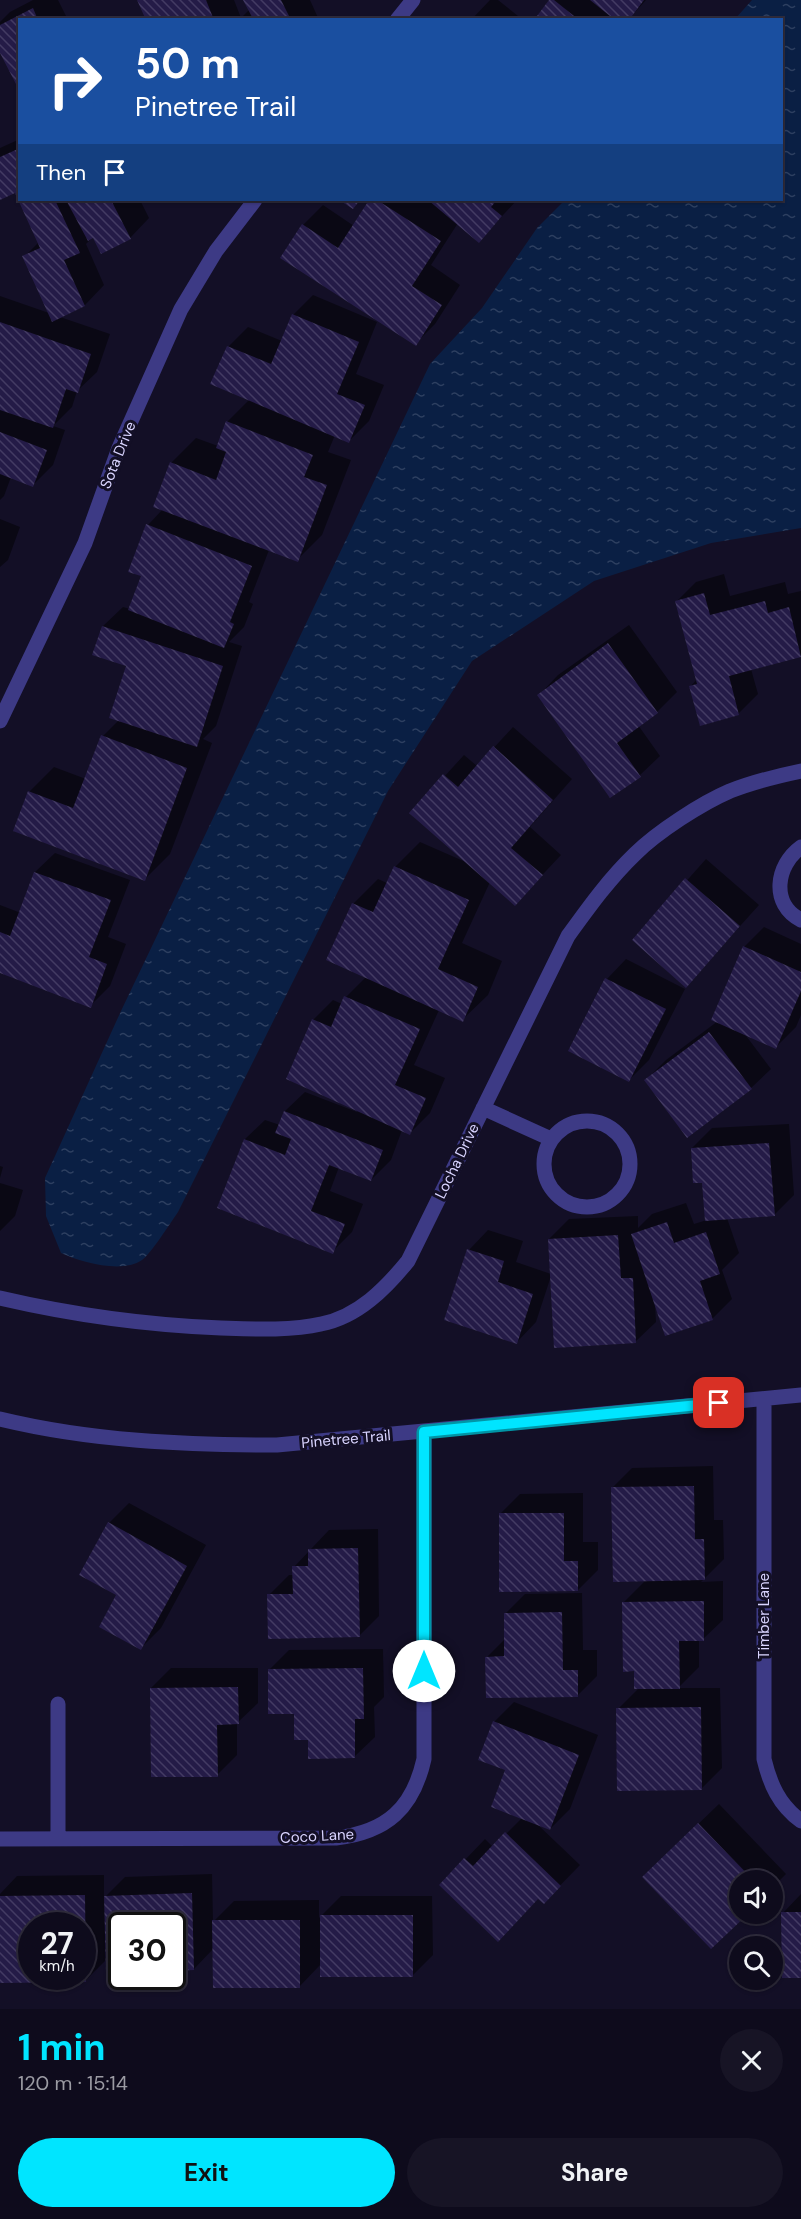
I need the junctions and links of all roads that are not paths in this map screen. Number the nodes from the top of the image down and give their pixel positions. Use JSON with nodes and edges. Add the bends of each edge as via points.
{"nodes":[{"id":1,"x":413,"y":0,"type":"edge"},
{"id":2,"x":399,"y":18,"type":"edge"},
{"id":3,"x":254,"y":201,"type":"edge"},
{"id":4,"x":0,"y":721,"type":"edge"},
{"id":5,"x":801,"y":771,"type":"edge"},
{"id":6,"x":801,"y":848,"type":"edge"},
{"id":7,"x":801,"y":920,"type":"edge"},
{"id":8,"x":483,"y":1108,"type":"junction"},
{"id":9,"x":551,"y":1139,"type":"junction"},
{"id":10,"x":0,"y":1298,"type":"edge"},
{"id":11,"x":801,"y":1395,"type":"edge"},
{"id":12,"x":764,"y":1399,"type":"junction"},
{"id":13,"x":0,"y":1419,"type":"edge"},
{"id":14,"x":424,"y":1432,"type":"junction"},
{"id":15,"x":58,"y":1704,"type":"dead end"},
{"id":16,"x":801,"y":1821,"type":"edge"},
{"id":17,"x":0,"y":1839,"type":"edge"},
{"id":18,"x":58,"y":1839,"type":"junction"}],
"edges":[{"from":1,"to":2,"type":"street"},
{"from":3,"to":4,"type":"street","name":"Sota Drive","via":[[216,251],[181,309],[119,448],[85,543]]},
{"from":5,"to":8,"type":"street","name":"Locha Drive","via":[[730,792],[679,820],[636,852],[597,895],[568,936]]},
{"from":6,"to":7,"type":"street","via":[[783,865],[780,879],[786,907]]},
{"from":8,"to":9,"type":"street"},
{"from":8,"to":10,"type":"street","name":"Locha Drive","via":[[408,1261],[385,1289],[354,1311],[322,1324],[259,1330],[183,1326],[112,1320]]},
{"from":9,"to":9,"type":"street","via":[[543,1166],[553,1192],[564,1201],[576,1207],[597,1206],[615,1197],[624,1186],[630,1166],[626,1144],[604,1124],[575,1122]]},
{"from":11,"to":12,"type":"street","name":"Pinetree Trail"},
{"from":12,"to":14,"type":"street","name":"Pinetree Trail"},
{"from":12,"to":16,"type":"street","name":"Timber Lane","via":[[764,1759],[779,1799]]},
{"from":13,"to":14,"type":"street","name":"Pinetree Trail","via":[[104,1437],[190,1445],[277,1445]]},
{"from":14,"to":18,"type":"street","name":"Coco Lane","via":[[424,1759],[410,1799],[378,1828],[357,1836]]},
{"from":15,"to":18,"type":"street"},
{"from":17,"to":18,"type":"street","name":"Coco Lane"}]}
